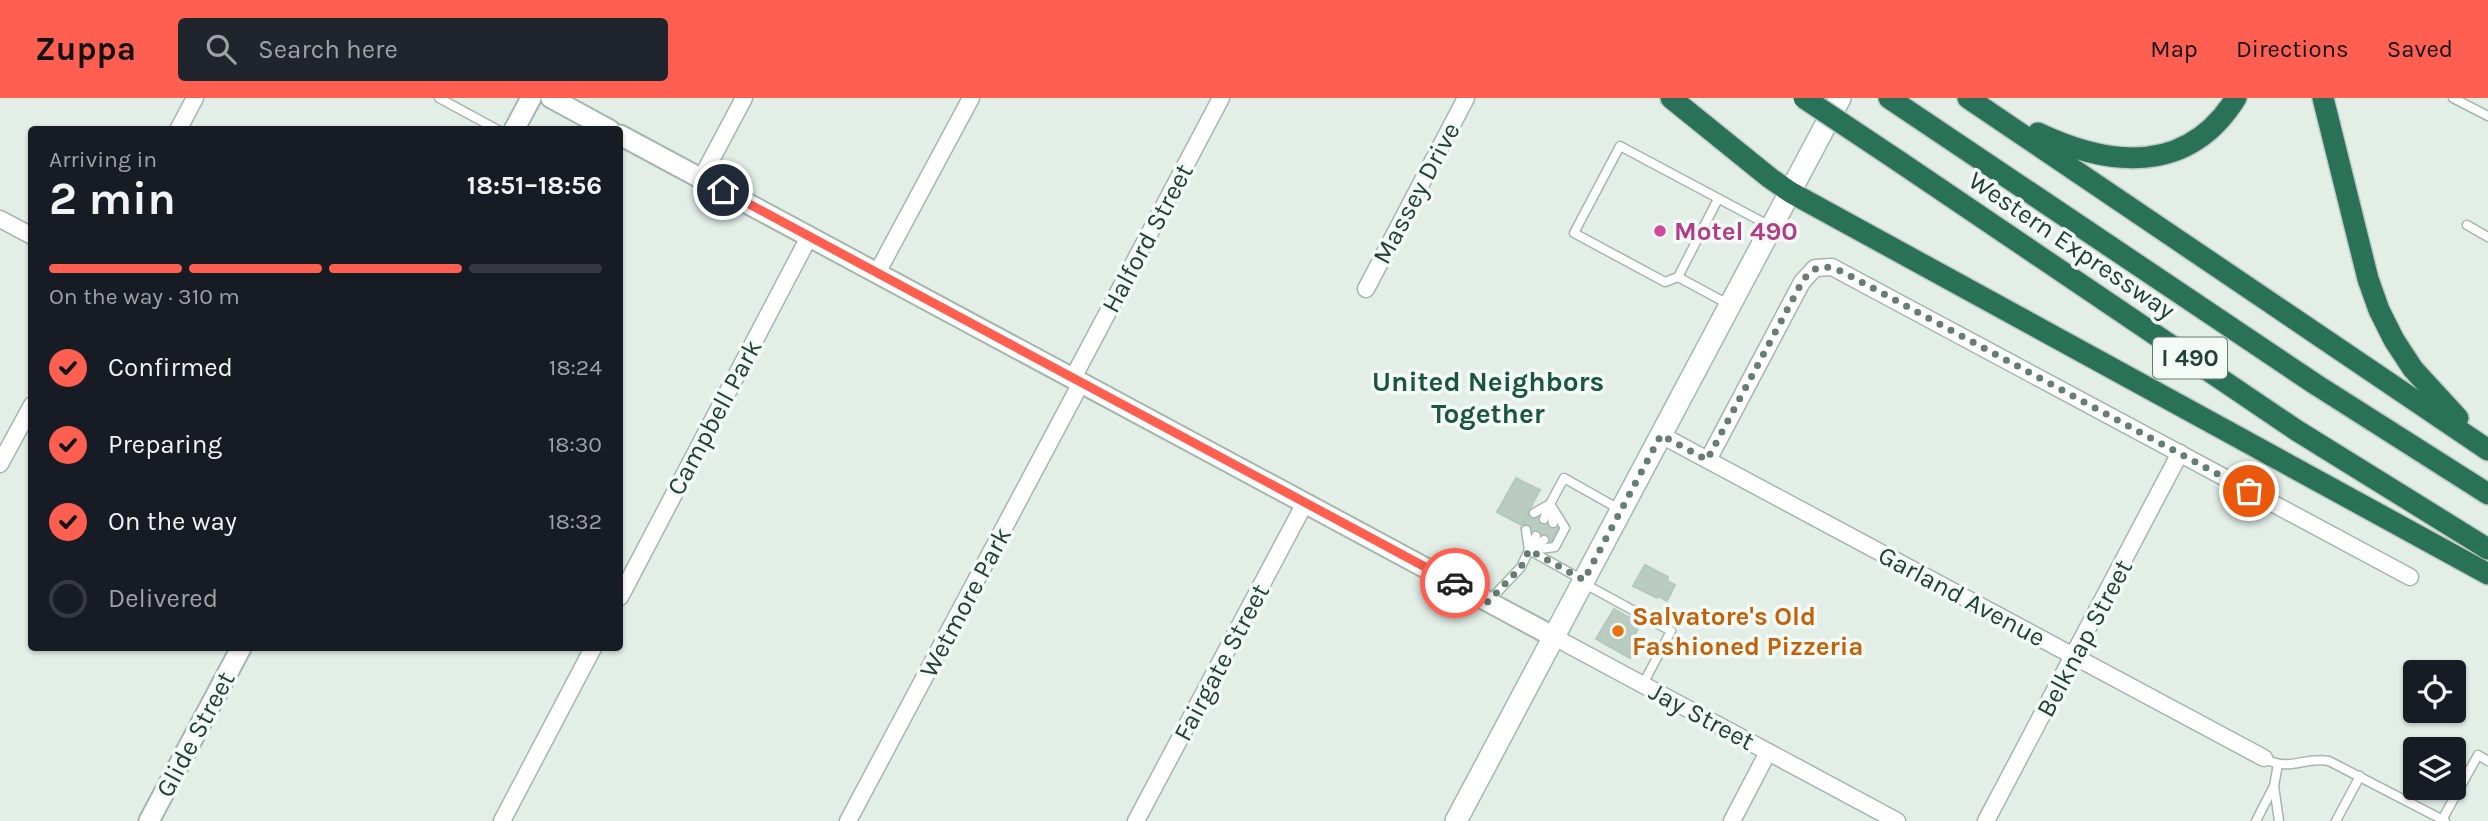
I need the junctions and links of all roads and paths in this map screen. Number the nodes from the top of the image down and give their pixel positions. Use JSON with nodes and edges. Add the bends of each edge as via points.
{"nodes":[{"id":1,"x":195,"y":98,"type":"edge"},
{"id":2,"x":439,"y":98,"type":"edge"},
{"id":3,"x":531,"y":98,"type":"edge"},
{"id":4,"x":551,"y":98,"type":"edge"},
{"id":5,"x":744,"y":98,"type":"edge"},
{"id":6,"x":971,"y":98,"type":"edge"},
{"id":7,"x":1221,"y":98,"type":"edge"},
{"id":8,"x":1466,"y":98,"type":"edge"},
{"id":9,"x":1671,"y":98,"type":"edge"},
{"id":10,"x":1804,"y":98,"type":"edge"},
{"id":11,"x":1840,"y":98,"type":"edge"},
{"id":12,"x":1889,"y":98,"type":"edge"},
{"id":13,"x":1970,"y":98,"type":"edge"},
{"id":14,"x":2236,"y":98,"type":"edge"},
{"id":15,"x":2323,"y":98,"type":"edge"},
{"id":16,"x":2453,"y":98,"type":"edge"},
{"id":17,"x":2488,"y":116,"type":"edge"},
{"id":18,"x":180,"y":126,"type":"edge"},
{"id":19,"x":491,"y":126,"type":"edge"},
{"id":20,"x":516,"y":126,"type":"edge"},
{"id":21,"x":603,"y":126,"type":"edge"},
{"id":22,"x":623,"y":137,"type":"edge"},
{"id":23,"x":701,"y":179,"type":"junction"},
{"id":24,"x":1790,"y":192,"type":"junction"},
{"id":25,"x":1718,"y":199,"type":"junction"},
{"id":26,"x":0,"y":219,"type":"edge"},
{"id":27,"x":2467,"y":225,"type":"dead end"},
{"id":28,"x":1772,"y":226,"type":"junction"},
{"id":29,"x":28,"y":234,"type":"edge"},
{"id":30,"x":809,"y":237,"type":"junction"},
{"id":31,"x":2488,"y":237,"type":"edge"},
{"id":32,"x":877,"y":273,"type":"junction"},
{"id":33,"x":1678,"y":277,"type":"junction"},
{"id":34,"x":1366,"y":289,"type":"dead end"},
{"id":35,"x":1731,"y":305,"type":"junction"},
{"id":36,"x":1077,"y":381,"type":"junction"},
{"id":37,"x":28,"y":412,"type":"edge"},
{"id":38,"x":1661,"y":435,"type":"junction"},
{"id":39,"x":2488,"y":448,"type":"edge"},
{"id":40,"x":2180,"y":453,"type":"junction"},
{"id":41,"x":1707,"y":460,"type":"junction"},
{"id":42,"x":0,"y":464,"type":"edge"},
{"id":43,"x":2488,"y":494,"type":"edge"},
{"id":44,"x":1305,"y":503,"type":"junction"},
{"id":45,"x":1550,"y":505,"type":"junction"},
{"id":46,"x":1621,"y":510,"type":"junction"},
{"id":47,"x":1534,"y":513,"type":"dead end"},
{"id":48,"x":1544,"y":519,"type":"dead end"},
{"id":49,"x":1553,"y":523,"type":"dead end"},
{"id":50,"x":1526,"y":530,"type":"dead end"},
{"id":51,"x":1540,"y":538,"type":"dead end"},
{"id":52,"x":1529,"y":550,"type":"junction"},
{"id":53,"x":2488,"y":550,"type":"edge"},
{"id":54,"x":2488,"y":574,"type":"edge"},
{"id":55,"x":2410,"y":577,"type":"dead end"},
{"id":56,"x":1583,"y":582,"type":"junction"},
{"id":57,"x":623,"y":591,"type":"edge"},
{"id":58,"x":1488,"y":602,"type":"junction"},
{"id":59,"x":1554,"y":637,"type":"junction"},
{"id":60,"x":239,"y":651,"type":"edge"},
{"id":61,"x":591,"y":651,"type":"edge"},
{"id":62,"x":2075,"y":656,"type":"junction"},
{"id":63,"x":1643,"y":684,"type":"junction"},
{"id":64,"x":1768,"y":752,"type":"junction"},
{"id":65,"x":2271,"y":761,"type":"junction"},
{"id":66,"x":2488,"y":761,"type":"edge"},
{"id":67,"x":2360,"y":776,"type":"junction"},
{"id":68,"x":2274,"y":786,"type":"junction"},
{"id":69,"x":2444,"y":820,"type":"edge"},
{"id":70,"x":149,"y":821,"type":"edge"},
{"id":71,"x":502,"y":821,"type":"edge"},
{"id":72,"x":848,"y":821,"type":"edge"},
{"id":73,"x":1136,"y":821,"type":"edge"},
{"id":74,"x":1457,"y":821,"type":"edge"},
{"id":75,"x":1732,"y":821,"type":"edge"},
{"id":76,"x":1897,"y":821,"type":"edge"},
{"id":77,"x":1986,"y":821,"type":"edge"},
{"id":78,"x":2256,"y":821,"type":"edge"},
{"id":79,"x":2279,"y":821,"type":"edge"},
{"id":80,"x":2336,"y":821,"type":"edge"}],
"edges":[{"from":1,"to":18,"type":"street"},
{"from":2,"to":19,"type":"lane"},
{"from":3,"to":20,"type":"street"},
{"from":4,"to":21,"type":"street"},
{"from":5,"to":23,"type":"street"},
{"from":6,"to":32,"type":"street"},
{"from":7,"to":36,"type":"street","name":"Halford Street"},
{"from":8,"to":34,"type":"street","name":"Massey Drive"},
{"from":9,"to":24,"type":"highway"},
{"from":10,"to":53,"type":"highway","name":"Western Expressway","number":"I 490","bridge":true,"via":[[2296,430]]},
{"from":11,"to":24,"type":"main road"},
{"from":12,"to":43,"type":"highway","name":"Western Expressway","number":"I 490","via":[[2315,384]]},
{"from":13,"to":14,"type":"highway","via":[[2072,148],[2134,159],[2160,156],[2192,142],[2220,120]]},
{"from":13,"to":39,"type":"highway"},
{"from":15,"to":39,"type":"highway","via":[[2368,279],[2384,320],[2421,379]]},
{"from":16,"to":17,"type":"lane"},
{"from":22,"to":23,"type":"street","name":"Jay Street"},
{"from":23,"to":30,"type":"street","name":"Jay Street"},
{"from":24,"to":28,"type":"main road"},
{"from":24,"to":54,"type":"highway"},
{"from":25,"to":28,"type":"lane"},
{"from":25,"to":33,"type":"lane"},
{"from":25,"to":33,"type":"lane","via":[[1620,146],[1574,233],[1664,282]]},
{"from":26,"to":29,"type":"street"},
{"from":27,"to":31,"type":"lane"},
{"from":28,"to":35,"type":"main road"},
{"from":30,"to":32,"type":"street","name":"Jay Street"},
{"from":30,"to":57,"type":"street","name":"Campbell Park"},
{"from":32,"to":36,"type":"street","name":"Jay Street"},
{"from":33,"to":35,"type":"lane"},
{"from":35,"to":38,"type":"main road"},
{"from":36,"to":44,"type":"street","name":"Jay Street"},
{"from":36,"to":72,"type":"street","name":"Wetmore Park"},
{"from":37,"to":42,"type":"street"},
{"from":38,"to":41,"type":"street","name":"Garland Avenue"},
{"from":38,"to":46,"type":"main road"},
{"from":40,"to":41,"type":"street","via":[[1843,272],[1821,267],[1802,282]]},
{"from":40,"to":55,"type":"street"},
{"from":40,"to":62,"type":"street","name":"Belknap Street"},
{"from":41,"to":62,"type":"street","name":"Garland Avenue"},
{"from":44,"to":58,"type":"street","name":"Jay Street"},
{"from":44,"to":73,"type":"street","name":"Fairgate Street"},
{"from":45,"to":46,"type":"lane","via":[[1564,478]]},
{"from":45,"to":47,"type":"lane"},
{"from":45,"to":48,"type":"lane"},
{"from":45,"to":49,"type":"lane"},
{"from":45,"to":52,"type":"lane","via":[[1565,528],[1555,548]]},
{"from":46,"to":56,"type":"main road"},
{"from":50,"to":52,"type":"lane"},
{"from":51,"to":52,"type":"lane"},
{"from":52,"to":56,"type":"lane"},
{"from":52,"to":58,"type":"lane","via":[[1521,567]]},
{"from":56,"to":59,"type":"main road"},
{"from":56,"to":63,"type":"lane","via":[[1671,631]]},
{"from":58,"to":59,"type":"street","name":"Jay Street"},
{"from":59,"to":63,"type":"street","name":"Jay Street"},
{"from":59,"to":74,"type":"main road"},
{"from":60,"to":70,"type":"street","name":"Glide Street"},
{"from":61,"to":71,"type":"street"},
{"from":62,"to":65,"type":"street","name":"Garland Avenue"},
{"from":62,"to":77,"type":"street","name":"Belknap Street"},
{"from":63,"to":64,"type":"street","name":"Jay Street"},
{"from":64,"to":75,"type":"street"},
{"from":64,"to":76,"type":"street","name":"Jay Street"},
{"from":65,"to":67,"type":"lane","via":[[2293,765],[2322,760]]},
{"from":65,"to":68,"type":"lane"},
{"from":66,"to":69,"type":"lane","via":[[2478,755]]},
{"from":67,"to":69,"type":"lane"},
{"from":67,"to":80,"type":"lane"},
{"from":68,"to":78,"type":"lane"},
{"from":68,"to":79,"type":"lane"}]}
